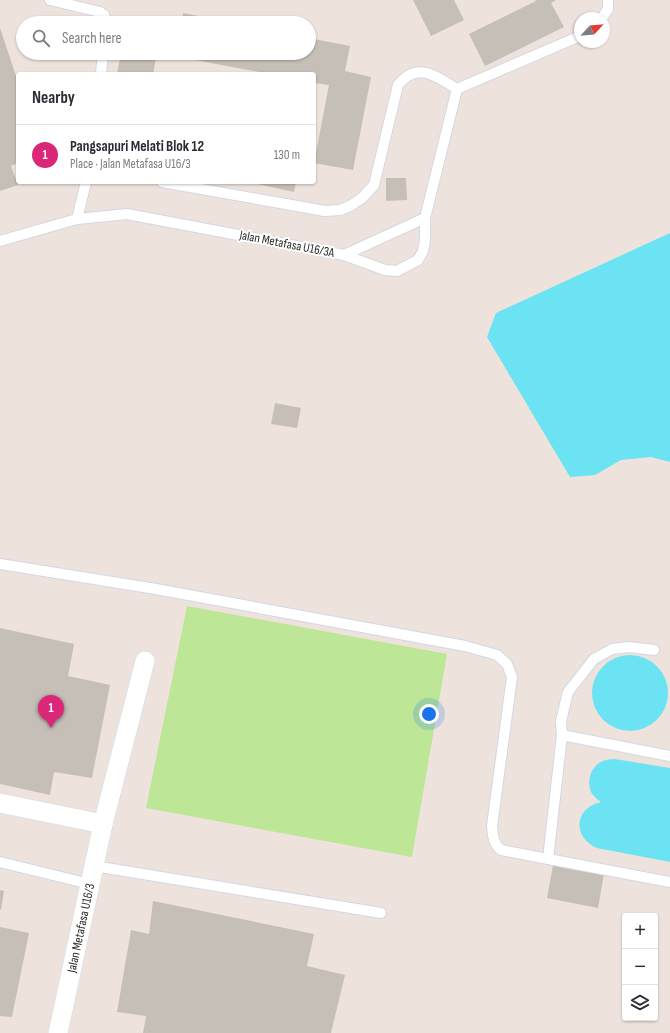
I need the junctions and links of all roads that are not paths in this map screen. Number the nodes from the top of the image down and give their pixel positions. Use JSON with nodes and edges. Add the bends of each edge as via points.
{"nodes":[{"id":1,"x":50,"y":0,"type":"edge"},
{"id":2,"x":608,"y":0,"type":"edge"},
{"id":3,"x":606,"y":12,"type":"edge"},
{"id":4,"x":104,"y":16,"type":"edge"},
{"id":5,"x":574,"y":39,"type":"edge"},
{"id":6,"x":102,"y":60,"type":"edge"},
{"id":7,"x":101,"y":72,"type":"edge"},
{"id":8,"x":457,"y":90,"type":"junction"},
{"id":9,"x":86,"y":184,"type":"edge"},
{"id":10,"x":173,"y":184,"type":"edge"},
{"id":11,"x":425,"y":218,"type":"junction"},
{"id":12,"x":77,"y":219,"type":"junction"},
{"id":13,"x":0,"y":241,"type":"edge"},
{"id":14,"x":344,"y":255,"type":"junction"},
{"id":15,"x":0,"y":564,"type":"edge"},
{"id":16,"x":654,"y":650,"type":"dead end"},
{"id":17,"x":145,"y":661,"type":"dead end"},
{"id":18,"x":562,"y":735,"type":"junction"},
{"id":19,"x":670,"y":756,"type":"edge"},
{"id":20,"x":0,"y":803,"type":"edge"},
{"id":21,"x":103,"y":824,"type":"junction"},
{"id":22,"x":548,"y":859,"type":"junction"},
{"id":23,"x":0,"y":862,"type":"edge"},
{"id":24,"x":92,"y":875,"type":"junction"},
{"id":25,"x":670,"y":882,"type":"edge"},
{"id":26,"x":380,"y":913,"type":"dead end"},
{"id":27,"x":58,"y":1033,"type":"edge"}],
"edges":[{"from":1,"to":4,"type":"lane","via":[[100,12]]},
{"from":2,"to":3,"type":"lane"},
{"from":5,"to":8,"type":"lane"},
{"from":6,"to":7,"type":"lane"},
{"from":8,"to":10,"type":"lane","via":[[432,74],[416,73],[398,85],[374,185],[362,198],[340,210],[325,211]]},
{"from":8,"to":11,"type":"lane"},
{"from":9,"to":12,"type":"lane"},
{"from":11,"to":14,"type":"lane","name":"Jalan Metafasa U16/3A"},
{"from":11,"to":14,"type":"lane","via":[[423,251],[418,260],[404,268],[397,271],[385,270]]},
{"from":12,"to":13,"type":"lane","name":"Jalan Metafasa U16/3A"},
{"from":12,"to":14,"type":"lane","name":"Jalan Metafasa U16/3A","via":[[127,214]]},
{"from":15,"to":22,"type":"lane","via":[[179,593],[465,646],[497,655],[507,664],[512,677],[492,826],[494,842],[501,850]]},
{"from":16,"to":18,"type":"lane","via":[[612,648],[594,659],[568,692],[561,721]]},
{"from":17,"to":21,"type":"street","name":"Jalan Metafasa U16/3"},
{"from":18,"to":19,"type":"lane"},
{"from":18,"to":22,"type":"lane"},
{"from":20,"to":21,"type":"street"},
{"from":21,"to":24,"type":"street","name":"Jalan Metafasa U16/3"},
{"from":22,"to":25,"type":"lane"},
{"from":23,"to":24,"type":"lane"},
{"from":24,"to":26,"type":"lane"},
{"from":24,"to":27,"type":"street","name":"Jalan Metafasa U16/3"}]}
